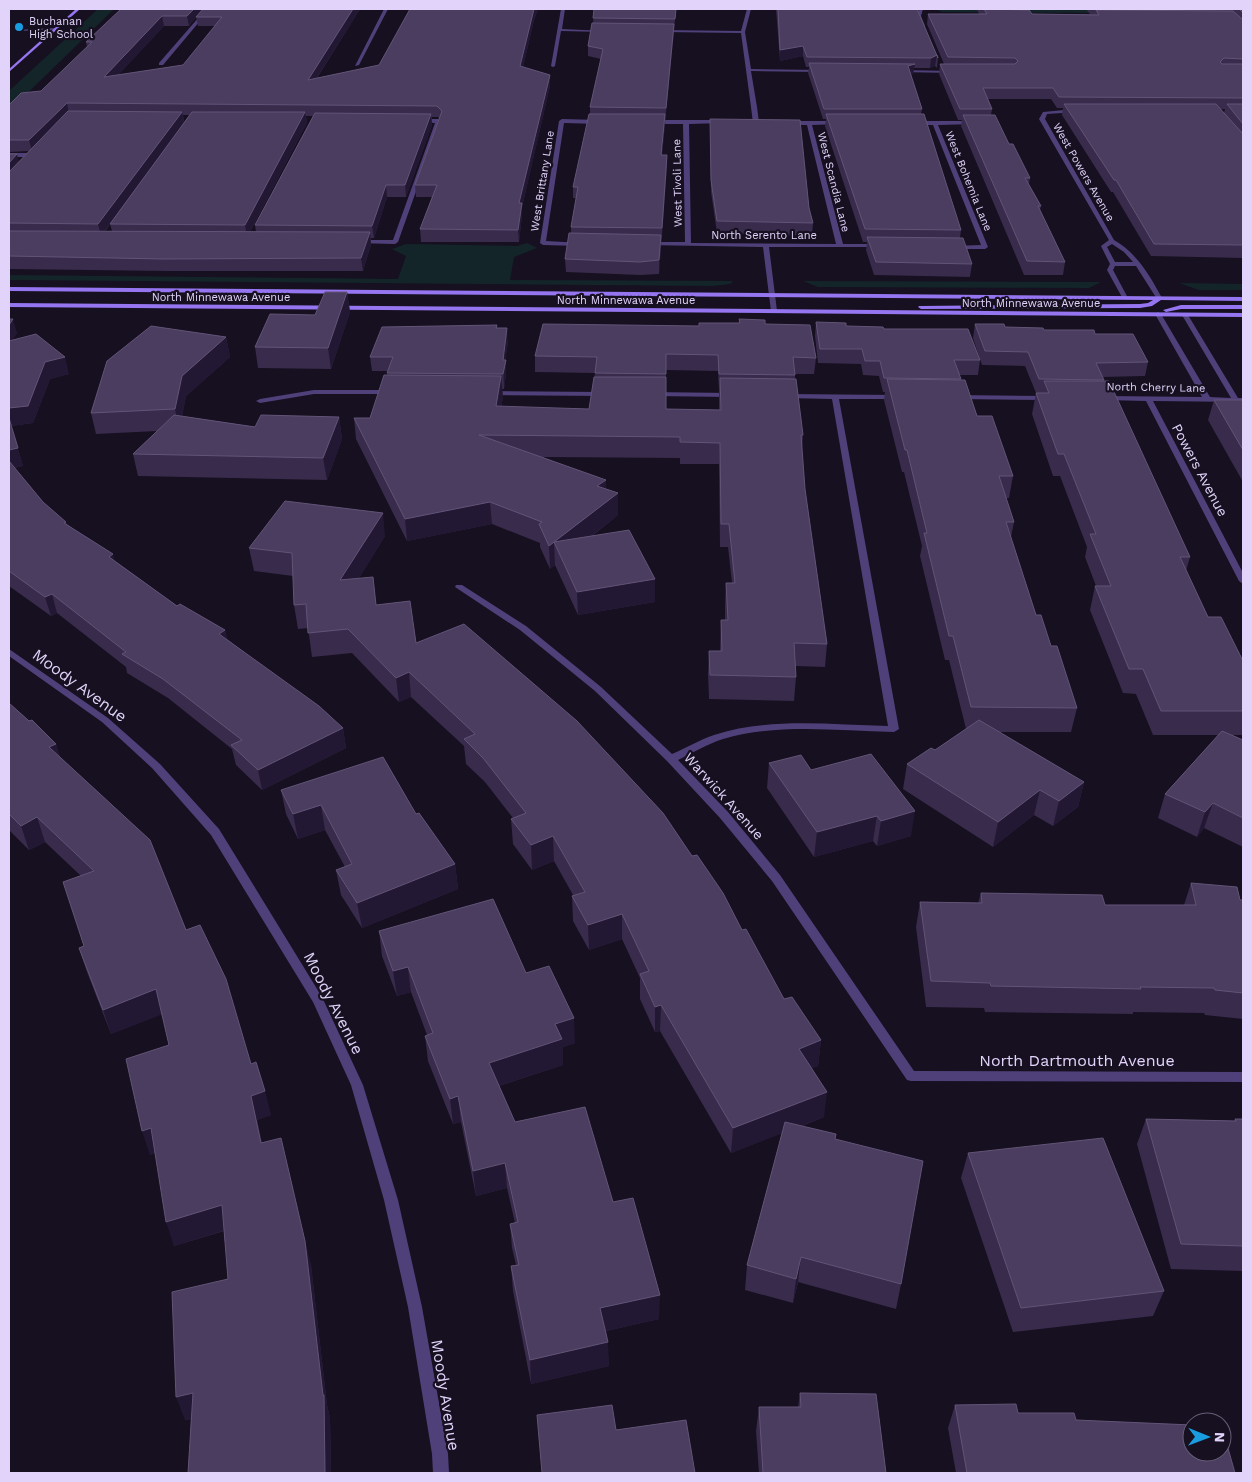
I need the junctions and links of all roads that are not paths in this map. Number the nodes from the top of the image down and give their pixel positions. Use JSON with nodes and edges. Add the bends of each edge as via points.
{"nodes":[{"id":1,"x":78,"y":9,"type":"edge"},
{"id":2,"x":208,"y":9,"type":"edge"},
{"id":3,"x":386,"y":9,"type":"edge"},
{"id":4,"x":563,"y":9,"type":"edge"},
{"id":5,"x":749,"y":9,"type":"edge"},
{"id":6,"x":921,"y":9,"type":"edge"},
{"id":7,"x":919,"y":16,"type":"junction"},
{"id":8,"x":929,"y":16,"type":"edge"},
{"id":9,"x":16,"y":30,"type":"dead end"},
{"id":10,"x":55,"y":30,"type":"junction"},
{"id":11,"x":559,"y":30,"type":"junction"},
{"id":12,"x":608,"y":31,"type":"edge"},
{"id":13,"x":656,"y":31,"type":"edge"},
{"id":14,"x":743,"y":32,"type":"junction"},
{"id":15,"x":926,"y":32,"type":"edge"},
{"id":16,"x":161,"y":64,"type":"dead end"},
{"id":17,"x":940,"y":64,"type":"edge"},
{"id":18,"x":357,"y":65,"type":"dead end"},
{"id":19,"x":553,"y":66,"type":"dead end"},
{"id":20,"x":749,"y":70,"type":"junction"},
{"id":21,"x":9,"y":71,"type":"edge"},
{"id":22,"x":827,"y":71,"type":"edge"},
{"id":23,"x":895,"y":71,"type":"edge"},
{"id":24,"x":943,"y":72,"type":"junction"},
{"id":25,"x":963,"y":72,"type":"edge"},
{"id":26,"x":1081,"y":112,"type":"edge"},
{"id":27,"x":409,"y":121,"type":"edge"},
{"id":28,"x":609,"y":122,"type":"edge"},
{"id":29,"x":648,"y":122,"type":"edge"},
{"id":30,"x":686,"y":122,"type":"junction"},
{"id":31,"x":730,"y":122,"type":"edge"},
{"id":32,"x":747,"y":122,"type":"edge"},
{"id":33,"x":756,"y":122,"type":"junction"},
{"id":34,"x":765,"y":122,"type":"edge"},
{"id":35,"x":783,"y":123,"type":"edge"},
{"id":36,"x":809,"y":123,"type":"junction"},
{"id":37,"x":848,"y":123,"type":"edge"},
{"id":38,"x":906,"y":123,"type":"edge"},
{"id":39,"x":984,"y":123,"type":"edge"},
{"id":40,"x":935,"y":124,"type":"junction"},
{"id":41,"x":42,"y":148,"type":"edge"},
{"id":42,"x":9,"y":155,"type":"edge"},
{"id":43,"x":35,"y":155,"type":"junction"},
{"id":44,"x":9,"y":162,"type":"edge"},
{"id":45,"x":1112,"y":241,"type":"junction"},
{"id":46,"x":347,"y":242,"type":"edge"},
{"id":47,"x":591,"y":244,"type":"edge"},
{"id":48,"x":639,"y":244,"type":"edge"},
{"id":49,"x":688,"y":244,"type":"junction"},
{"id":50,"x":766,"y":245,"type":"junction"},
{"id":51,"x":840,"y":246,"type":"junction"},
{"id":52,"x":888,"y":246,"type":"edge"},
{"id":53,"x":946,"y":246,"type":"edge"},
{"id":54,"x":1113,"y":264,"type":"junction"},
{"id":55,"x":1136,"y":264,"type":"junction"},
{"id":56,"x":9,"y":288,"type":"edge"},
{"id":57,"x":772,"y":294,"type":"junction"},
{"id":58,"x":1125,"y":298,"type":"junction"},
{"id":59,"x":1159,"y":298,"type":"junction"},
{"id":60,"x":1243,"y":298,"type":"edge"},
{"id":61,"x":9,"y":305,"type":"edge"},
{"id":62,"x":1243,"y":307,"type":"edge"},
{"id":63,"x":774,"y":311,"type":"junction"},
{"id":64,"x":873,"y":312,"type":"junction"},
{"id":65,"x":1158,"y":314,"type":"junction"},
{"id":66,"x":1185,"y":314,"type":"junction"},
{"id":67,"x":1243,"y":315,"type":"edge"},
{"id":68,"x":397,"y":392,"type":"edge"},
{"id":69,"x":487,"y":393,"type":"edge"},
{"id":70,"x":616,"y":394,"type":"edge"},
{"id":71,"x":646,"y":394,"type":"edge"},
{"id":72,"x":736,"y":395,"type":"edge"},
{"id":73,"x":776,"y":396,"type":"edge"},
{"id":74,"x":835,"y":396,"type":"junction"},
{"id":75,"x":904,"y":396,"type":"edge"},
{"id":76,"x":952,"y":397,"type":"edge"},
{"id":77,"x":1060,"y":398,"type":"edge"},
{"id":78,"x":1099,"y":398,"type":"edge"},
{"id":79,"x":1148,"y":398,"type":"junction"},
{"id":80,"x":1207,"y":399,"type":"junction"},
{"id":81,"x":1239,"y":399,"type":"edge"},
{"id":82,"x":260,"y":402,"type":"dead end"},
{"id":83,"x":1243,"y":580,"type":"edge"},
{"id":84,"x":459,"y":587,"type":"dead end"},
{"id":85,"x":9,"y":652,"type":"edge"},
{"id":86,"x":671,"y":759,"type":"junction"},
{"id":87,"x":911,"y":1076,"type":"joint"},
{"id":88,"x":1243,"y":1077,"type":"edge"},
{"id":89,"x":441,"y":1473,"type":"edge"}],
"edges":[{"from":1,"to":10,"type":"main road"},
{"from":2,"to":16,"type":"street"},
{"from":3,"to":18,"type":"street"},
{"from":4,"to":11,"type":"street"},
{"from":5,"to":14,"type":"street"},
{"from":6,"to":7,"type":"street"},
{"from":7,"to":8,"type":"street"},
{"from":7,"to":15,"type":"street"},
{"from":9,"to":10,"type":"street"},
{"from":10,"to":21,"type":"main road"},
{"from":11,"to":12,"type":"street"},
{"from":11,"to":19,"type":"street"},
{"from":13,"to":14,"type":"street"},
{"from":14,"to":20,"type":"street"},
{"from":17,"to":24,"type":"street"},
{"from":20,"to":22,"type":"street"},
{"from":20,"to":33,"type":"street"},
{"from":23,"to":24,"type":"street"},
{"from":24,"to":25,"type":"street"},
{"from":26,"to":45,"type":"street","name":"West Powers Avenue","via":[[1045,113],[1042,119]]},
{"from":27,"to":46,"type":"street","via":[[438,121],[395,242]]},
{"from":28,"to":47,"type":"street","name":"West Brittany Lane","via":[[562,122],[543,243]]},
{"from":29,"to":30,"type":"street"},
{"from":30,"to":31,"type":"street"},
{"from":30,"to":49,"type":"street","name":"West Tivoli Lane"},
{"from":32,"to":33,"type":"street"},
{"from":33,"to":34,"type":"street"},
{"from":35,"to":36,"type":"street"},
{"from":36,"to":37,"type":"street"},
{"from":36,"to":51,"type":"street","name":"West Scandia Lane"},
{"from":38,"to":40,"type":"street"},
{"from":39,"to":40,"type":"street"},
{"from":40,"to":53,"type":"street","name":"West Bohemia Lane","via":[[985,247]]},
{"from":41,"to":43,"type":"street"},
{"from":42,"to":43,"type":"street"},
{"from":43,"to":44,"type":"street","via":[[28,162]]},
{"from":45,"to":54,"type":"street","name":"West Powers Avenue","via":[[1104,246]]},
{"from":45,"to":55,"type":"street","name":"West Powers Avenue","via":[[1125,247]]},
{"from":48,"to":49,"type":"street","name":"North Serento Lane"},
{"from":49,"to":50,"type":"street","name":"North Serento Lane"},
{"from":50,"to":51,"type":"street","name":"North Serento Lane"},
{"from":50,"to":57,"type":"street"},
{"from":51,"to":52,"type":"street","name":"North Serento Lane"},
{"from":54,"to":55,"type":"street"},
{"from":54,"to":58,"type":"street","name":"West Powers Avenue","via":[[1110,270]]},
{"from":55,"to":59,"type":"street","name":"West Powers Avenue","via":[[1144,271]]},
{"from":56,"to":57,"type":"main road","name":"North Minnewawa Avenue"},
{"from":57,"to":58,"type":"main road","name":"North Minnewawa Avenue"},
{"from":57,"to":63,"type":"street"},
{"from":58,"to":59,"type":"main road","name":"North Minnewawa Avenue"},
{"from":59,"to":60,"type":"main road","name":"North Minnewawa Avenue"},
{"from":59,"to":64,"type":"main road","via":[[1157,302],[1140,306],[936,306]]},
{"from":61,"to":63,"type":"main road","name":"North Minnewawa Avenue"},
{"from":62,"to":65,"type":"main road","via":[[1181,307]]},
{"from":63,"to":64,"type":"main road","name":"North Minnewawa Avenue"},
{"from":64,"to":65,"type":"main road","name":"North Minnewawa Avenue"},
{"from":65,"to":66,"type":"main road","name":"North Minnewawa Avenue"},
{"from":65,"to":80,"type":"street"},
{"from":66,"to":67,"type":"main road","name":"North Minnewawa Avenue"},
{"from":66,"to":81,"type":"street"},
{"from":68,"to":82,"type":"street","via":[[314,392]]},
{"from":69,"to":70,"type":"street"},
{"from":71,"to":72,"type":"street"},
{"from":73,"to":74,"type":"street"},
{"from":74,"to":75,"type":"street"},
{"from":74,"to":86,"type":"street","via":[[894,729],[739,732],[719,737]]},
{"from":76,"to":77,"type":"street"},
{"from":78,"to":79,"type":"street","name":"North Cherry Lane"},
{"from":79,"to":80,"type":"street","name":"North Cherry Lane"},
{"from":79,"to":83,"type":"street","name":"Powers Avenue"},
{"from":80,"to":81,"type":"street","name":"North Cherry Lane"},
{"from":84,"to":86,"type":"street","name":"Warwick Avenue","via":[[531,634],[598,689]]},
{"from":85,"to":89,"type":"street","name":"Moody Avenue","via":[[105,720],[156,766],[215,832],[318,1000],[357,1085],[391,1200],[415,1307]]},
{"from":86,"to":87,"type":"street","name":"Warwick Avenue","via":[[724,815],[776,878]]},
{"from":87,"to":88,"type":"street","name":"North Dartmouth Avenue"}]}
